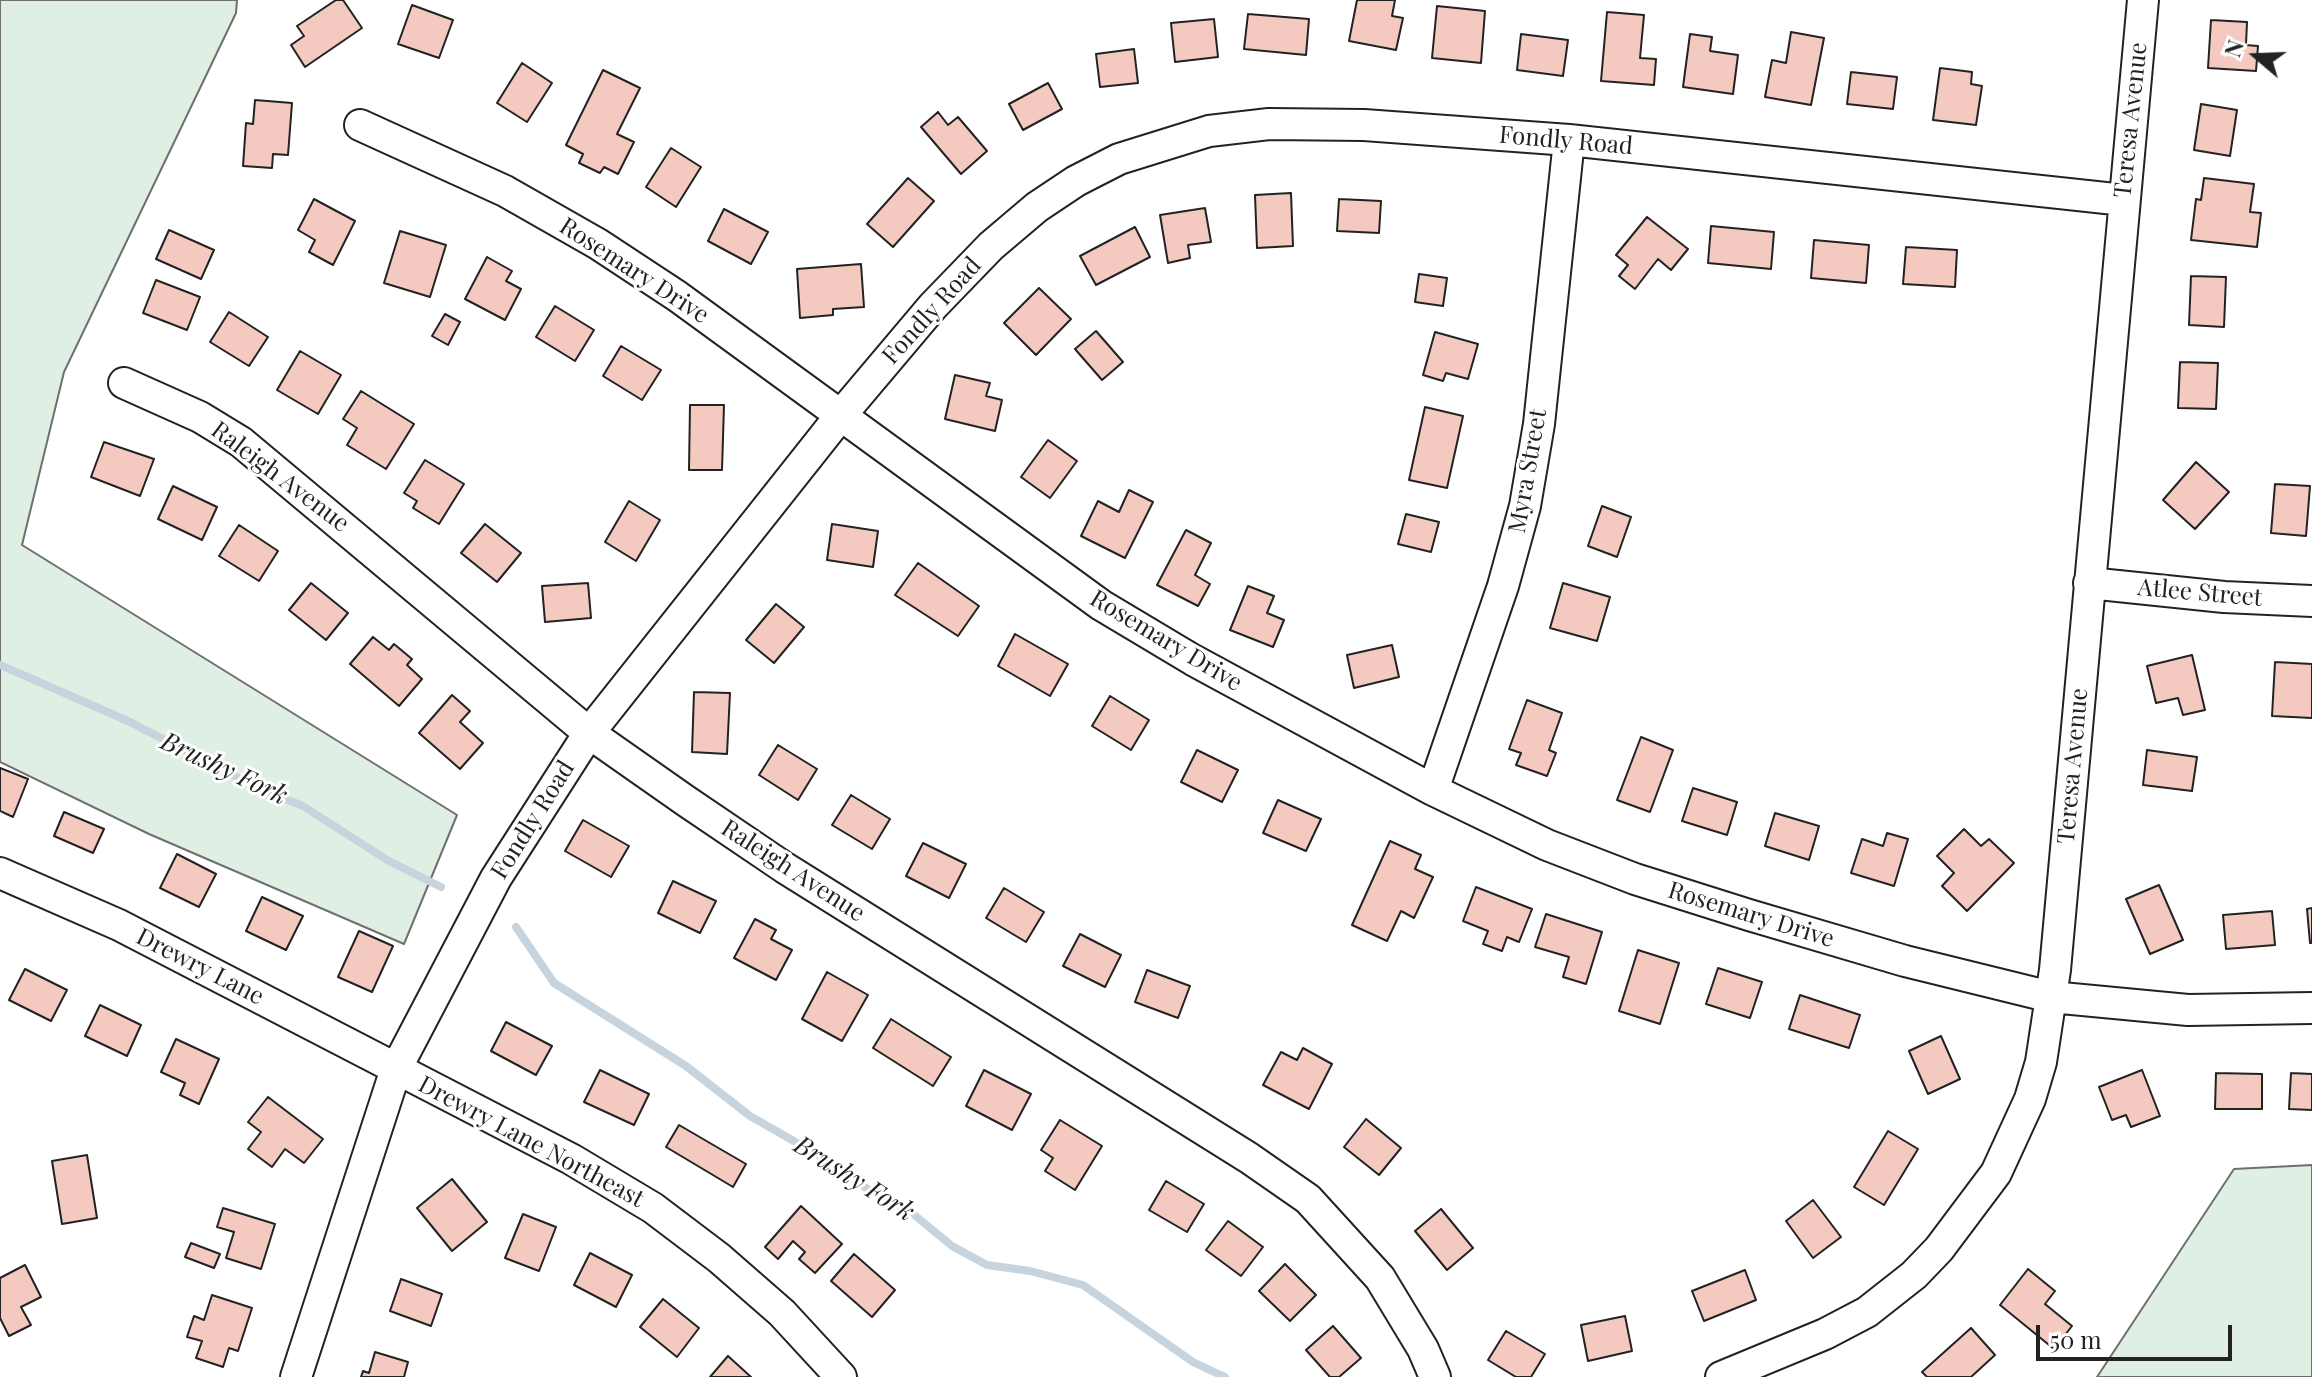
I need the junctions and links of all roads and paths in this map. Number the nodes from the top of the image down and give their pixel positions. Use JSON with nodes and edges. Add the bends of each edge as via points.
{"nodes":[{"id":1,"x":2143,"y":0,"type":"edge"},
{"id":2,"x":360,"y":125,"type":"dead end"},
{"id":3,"x":1569,"y":140,"type":"junction"},
{"id":4,"x":2124,"y":200,"type":"junction"},
{"id":5,"x":124,"y":383,"type":"dead end"},
{"id":6,"x":841,"y":415,"type":"junction"},
{"id":7,"x":2089,"y":583,"type":"junction"},
{"id":8,"x":2312,"y":601,"type":"edge"},
{"id":9,"x":589,"y":733,"type":"junction"},
{"id":10,"x":1433,"y":790,"type":"junction"},
{"id":11,"x":0,"y":873,"type":"edge"},
{"id":12,"x":2051,"y":997,"type":"junction"},
{"id":13,"x":2312,"y":1008,"type":"edge"},
{"id":14,"x":396,"y":1069,"type":"junction"},
{"id":15,"x":296,"y":1377,"type":"edge"},
{"id":16,"x":841,"y":1377,"type":"edge"},
{"id":17,"x":1435,"y":1377,"type":"edge"},
{"id":18,"x":1721,"y":1377,"type":"edge"}],
"edges":[{"from":1,"to":4,"type":"street","name":"Teresa Avenue"},
{"from":2,"to":6,"type":"street","name":"Rosemary Drive","via":[[505,191],[598,244]]},
{"from":3,"to":4,"type":"street","name":"Fondly Road"},
{"from":3,"to":6,"type":"street","name":"Fondly Road","via":[[1364,125],[1269,124],[1209,131],[1119,159],[1037,207],[991,246]]},
{"from":3,"to":10,"type":"street","name":"Myra Street","via":[[1539,424],[1525,506]]},
{"from":4,"to":7,"type":"street","name":"Teresa Avenue"},
{"from":5,"to":9,"type":"street","name":"Raleigh Avenue","via":[[241,442]]},
{"from":6,"to":9,"type":"street","name":"Fondly Road"},
{"from":6,"to":10,"type":"street","name":"Rosemary Drive","via":[[1101,605]]},
{"from":7,"to":8,"type":"street","name":"Atlee Street"},
{"from":7,"to":12,"type":"street","name":"Teresa Avenue"},
{"from":9,"to":14,"type":"street","name":"Fondly Road","via":[[496,878]]},
{"from":9,"to":17,"type":"street","name":"Raleigh Avenue","via":[[785,868],[1308,1199],[1380,1278]]},
{"from":10,"to":12,"type":"street","name":"Rosemary Drive","via":[[1547,845],[1635,879],[1905,961]]},
{"from":11,"to":14,"type":"street","name":"Drewry Lane","via":[[119,925]]},
{"from":12,"to":13,"type":"street","name":"Rosemary Drive","via":[[2188,1010]]},
{"from":12,"to":18,"type":"street","name":"Teresa Avenue","via":[[2041,1062],[2015,1136],[1996,1173],[1939,1249],[1867,1312]]},
{"from":14,"to":15,"type":"street","name":"Fondly Road"},
{"from":14,"to":16,"type":"street","name":"Drewry Lane Northeast","via":[[571,1159],[653,1208],[782,1313]]}]}
